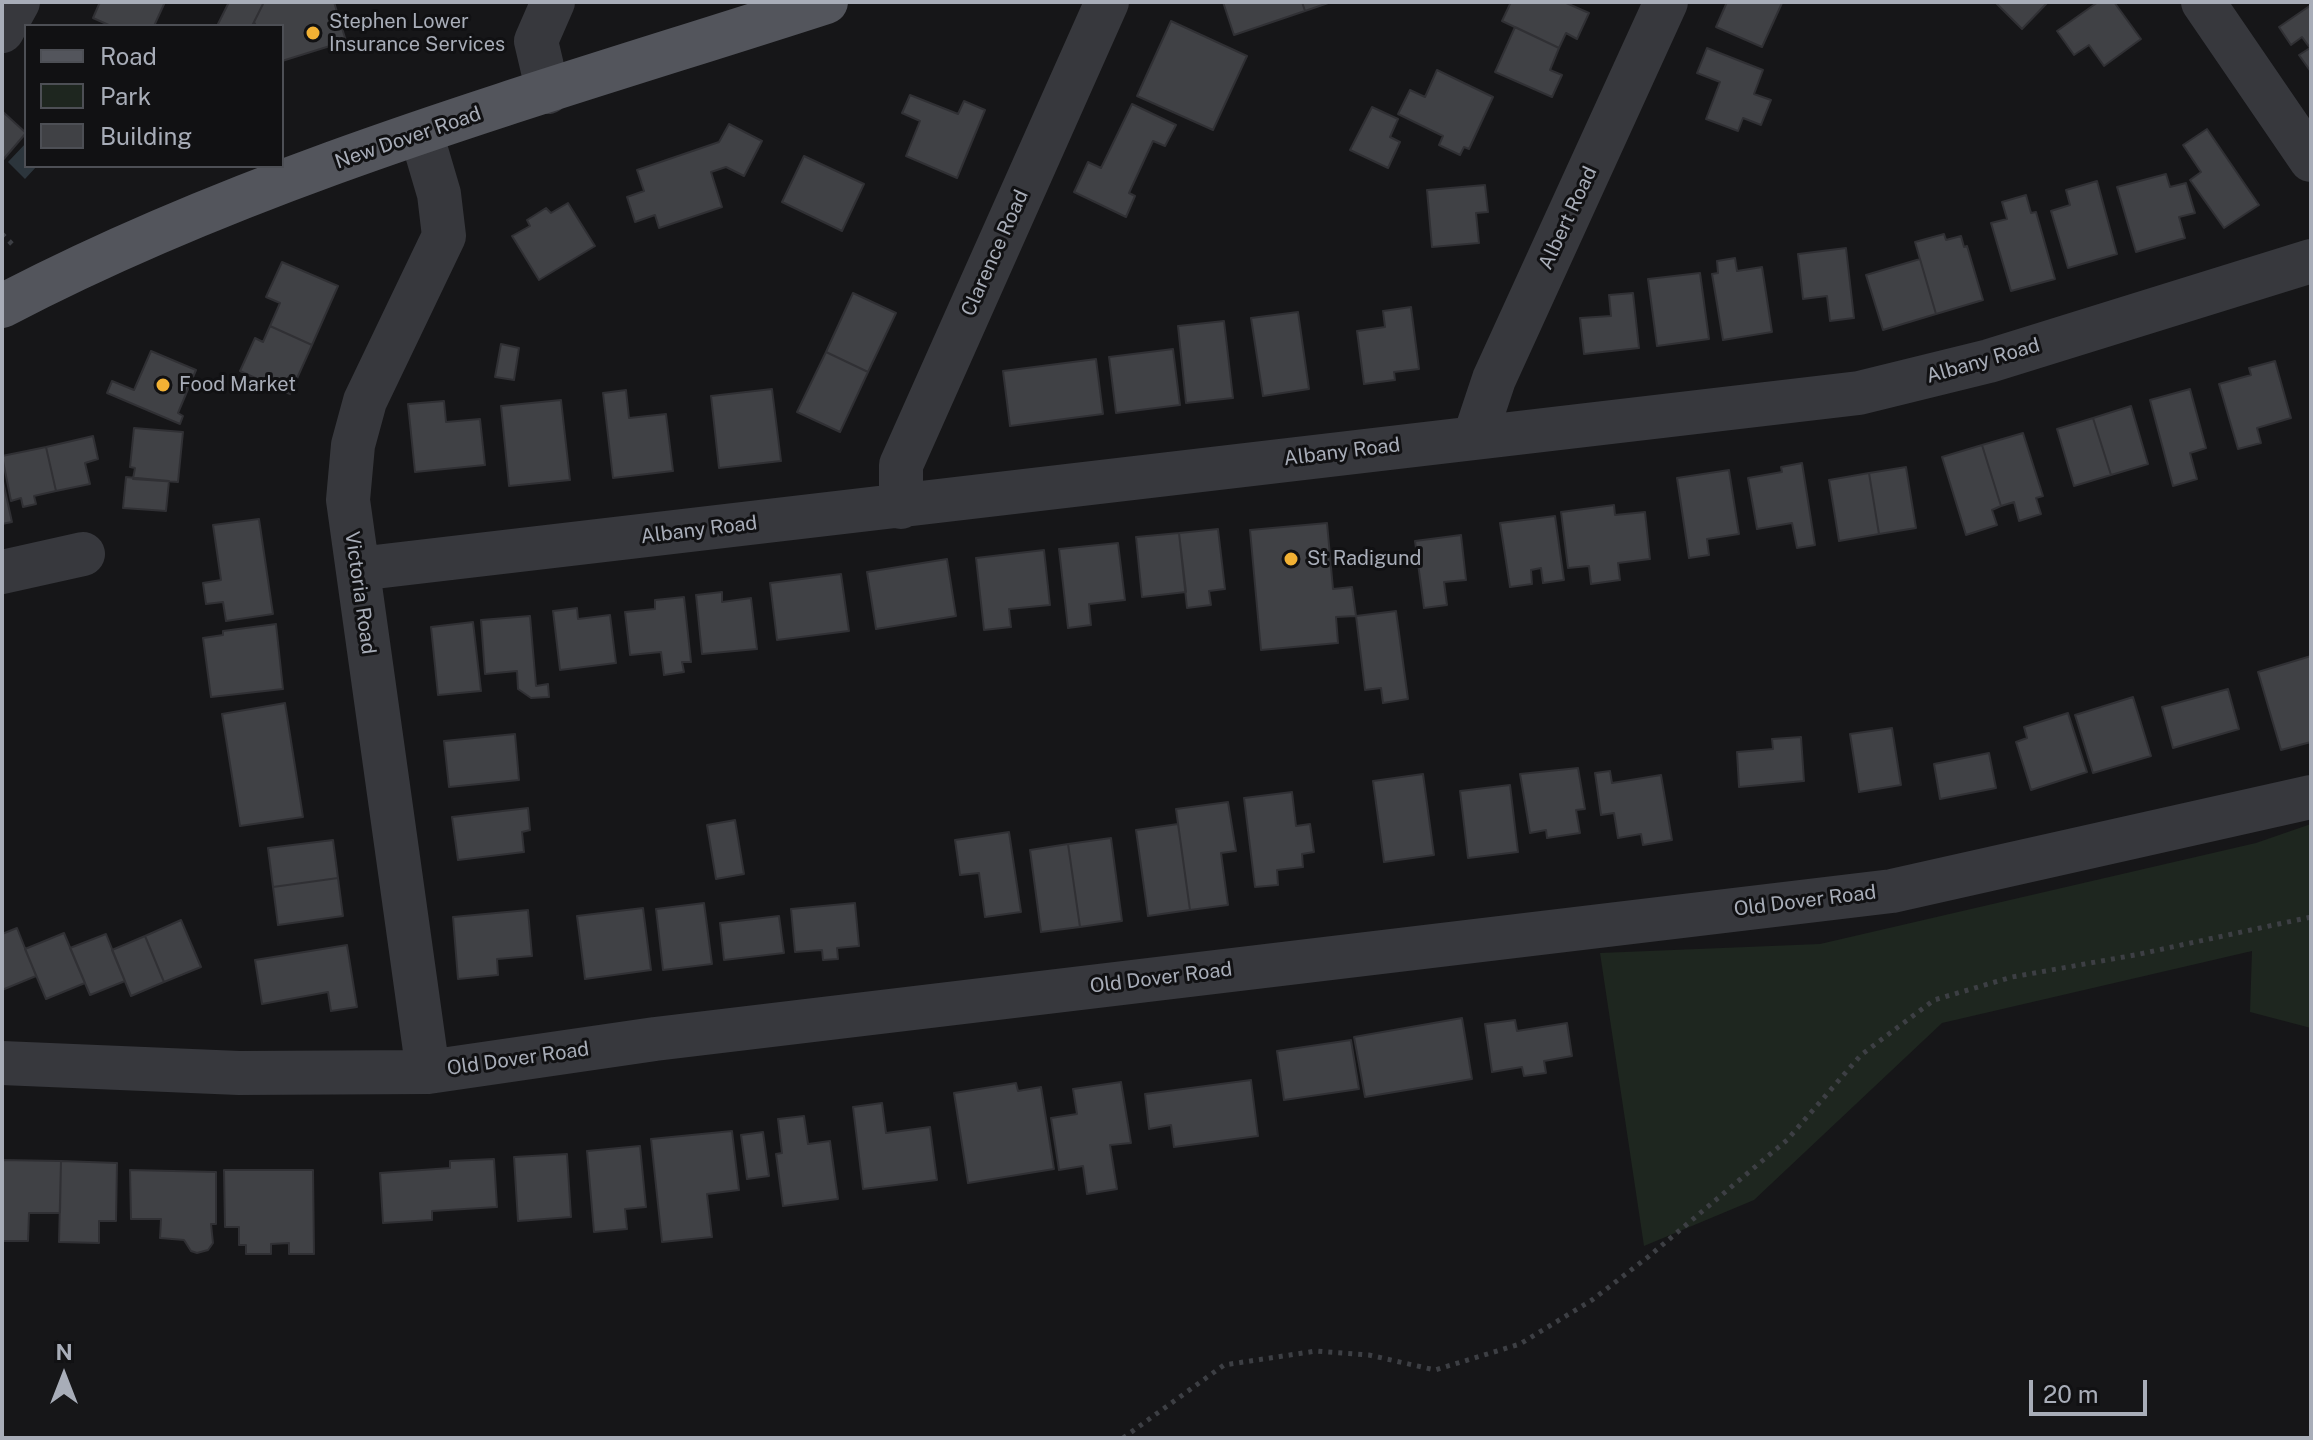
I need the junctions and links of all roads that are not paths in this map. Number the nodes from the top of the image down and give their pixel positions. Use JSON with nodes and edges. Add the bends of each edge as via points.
{"nodes":[{"id":1,"x":18,"y":2,"type":"edge"},
{"id":2,"x":553,"y":2,"type":"edge"},
{"id":3,"x":826,"y":2,"type":"edge"},
{"id":4,"x":1107,"y":2,"type":"edge"},
{"id":5,"x":1666,"y":2,"type":"edge"},
{"id":6,"x":2203,"y":2,"type":"edge"},
{"id":7,"x":2,"y":31,"type":"edge"},
{"id":8,"x":548,"y":92,"type":"junction"},
{"id":9,"x":421,"y":133,"type":"junction"},
{"id":10,"x":2311,"y":160,"type":"edge"},
{"id":11,"x":2311,"y":261,"type":"edge"},
{"id":12,"x":2,"y":306,"type":"edge"},
{"id":13,"x":1475,"y":436,"type":"junction"},
{"id":14,"x":901,"y":507,"type":"junction"},
{"id":15,"x":83,"y":554,"type":"dead end"},
{"id":16,"x":358,"y":569,"type":"junction"},
{"id":17,"x":2,"y":572,"type":"edge"},
{"id":18,"x":2311,"y":797,"type":"edge"},
{"id":19,"x":2,"y":1063,"type":"edge"},
{"id":20,"x":428,"y":1072,"type":"junction"}],
"edges":[{"from":1,"to":7,"type":"street"},
{"from":2,"to":8,"type":"street","via":[[536,41]]},
{"from":3,"to":8,"type":"main road","name":"New Dover Road"},
{"from":4,"to":14,"type":"street","name":"Clarence Road","via":[[901,465]]},
{"from":5,"to":13,"type":"street","name":"Albert Road","via":[[1494,379]]},
{"from":6,"to":10,"type":"street"},
{"from":8,"to":9,"type":"main road","name":"New Dover Road"},
{"from":9,"to":12,"type":"main road","name":"New Dover Road","via":[[187,217]]},
{"from":9,"to":16,"type":"street","name":"Victoria Road","via":[[439,194],[444,236],[358,423],[348,500]]},
{"from":11,"to":13,"type":"street","name":"Albany Road","via":[[1989,361],[1859,393]]},
{"from":13,"to":14,"type":"street","name":"Albany Road"},
{"from":14,"to":16,"type":"street","name":"Albany Road"},
{"from":15,"to":17,"type":"street"},
{"from":16,"to":20,"type":"street","name":"Victoria Road"},
{"from":18,"to":20,"type":"street","name":"Old Dover Road","via":[[1892,891],[655,1039]]},
{"from":19,"to":20,"type":"street","name":"Old Dover Road","via":[[239,1073]]}]}
